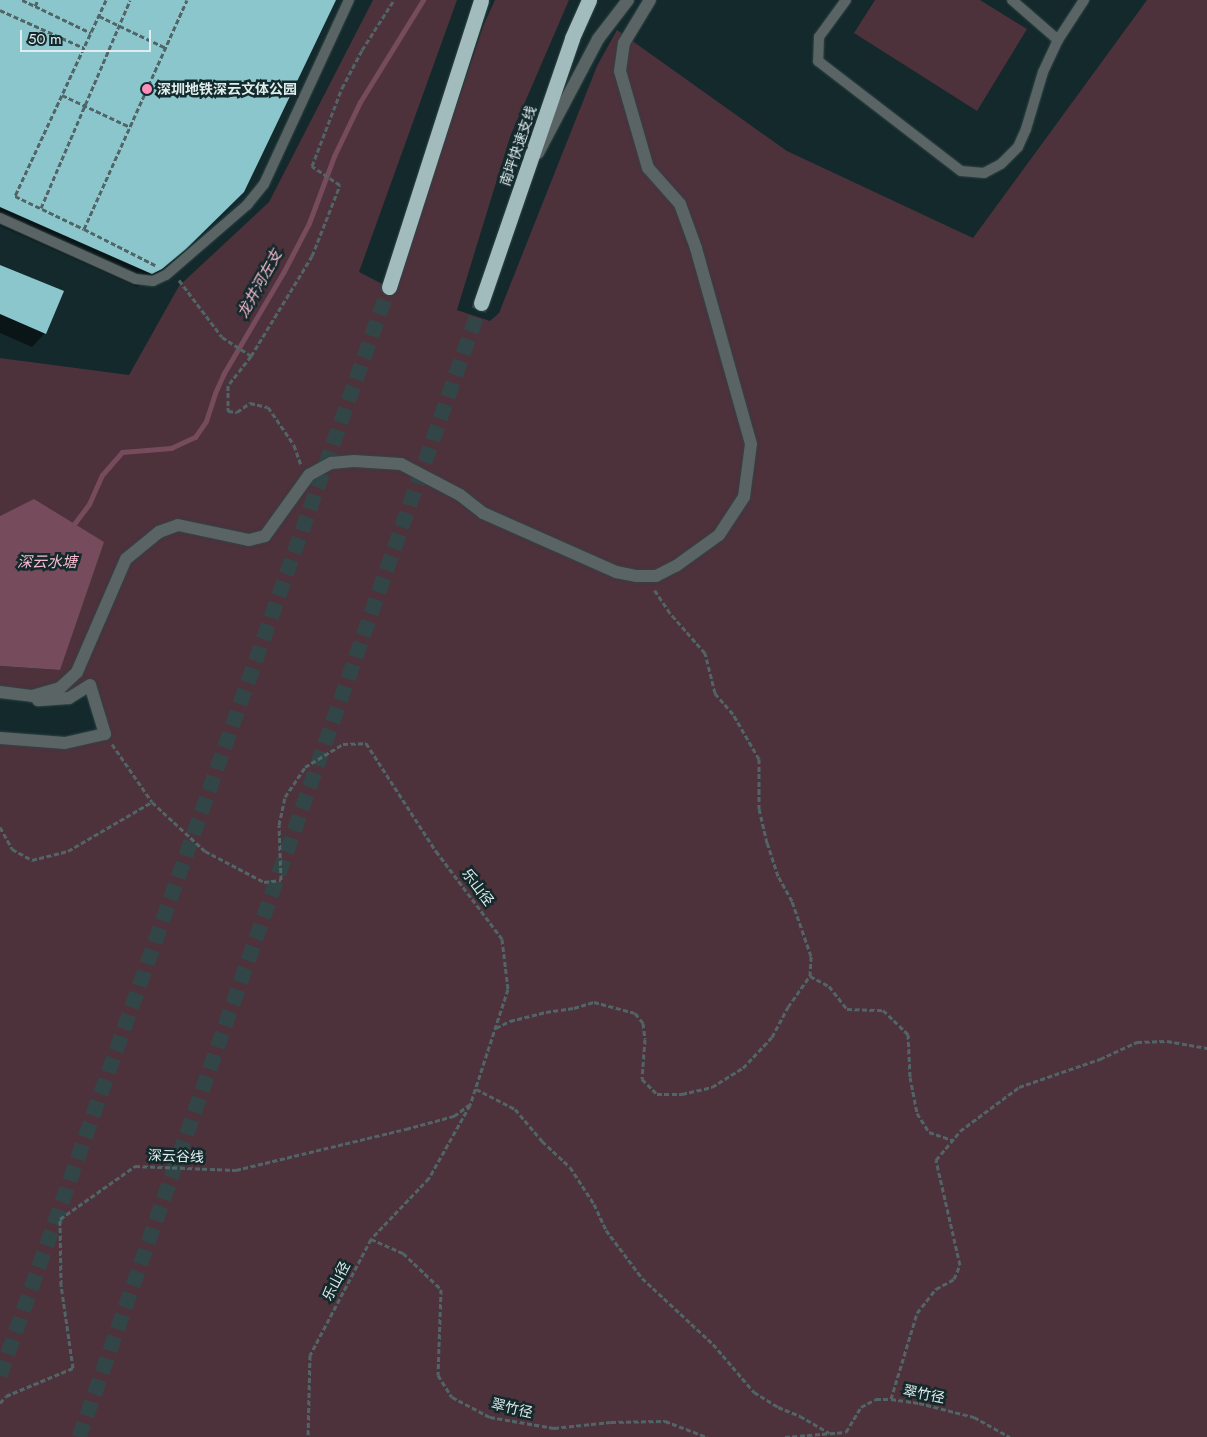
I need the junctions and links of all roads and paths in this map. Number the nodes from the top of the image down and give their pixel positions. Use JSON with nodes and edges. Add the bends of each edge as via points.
{"nodes":[{"id":1,"x":22,"y":0,"type":"edge"},
{"id":2,"x":38,"y":0,"type":"edge"},
{"id":3,"x":106,"y":0,"type":"edge"},
{"id":4,"x":130,"y":0,"type":"edge"},
{"id":5,"x":187,"y":0,"type":"edge"},
{"id":6,"x":349,"y":0,"type":"edge"},
{"id":7,"x":394,"y":0,"type":"edge"},
{"id":8,"x":481,"y":0,"type":"edge"},
{"id":9,"x":589,"y":0,"type":"edge"},
{"id":10,"x":628,"y":0,"type":"edge"},
{"id":11,"x":650,"y":0,"type":"edge"},
{"id":12,"x":846,"y":0,"type":"edge"},
{"id":13,"x":1012,"y":0,"type":"edge"},
{"id":14,"x":1084,"y":0,"type":"edge"},
{"id":15,"x":35,"y":6,"type":"junction"},
{"id":16,"x":0,"y":10,"type":"edge"},
{"id":17,"x":99,"y":16,"type":"junction"},
{"id":18,"x":119,"y":26,"type":"junction"},
{"id":19,"x":91,"y":33,"type":"junction"},
{"id":20,"x":1058,"y":40,"type":"junction"},
{"id":21,"x":84,"y":48,"type":"junction"},
{"id":22,"x":166,"y":48,"type":"junction"},
{"id":23,"x":62,"y":95,"type":"junction"},
{"id":24,"x":85,"y":106,"type":"junction"},
{"id":25,"x":130,"y":127,"type":"junction"},
{"id":26,"x":522,"y":184,"type":"junction"},
{"id":27,"x":41,"y":208,"type":"junction"},
{"id":28,"x":0,"y":218,"type":"edge"},
{"id":29,"x":84,"y":229,"type":"junction"},
{"id":30,"x":158,"y":266,"type":"dead end"},
{"id":31,"x":175,"y":276,"type":"dead end"},
{"id":32,"x":389,"y":287,"type":"tunnel mouth"},
{"id":33,"x":481,"y":303,"type":"tunnel mouth"},
{"id":34,"x":251,"y":356,"type":"junction"},
{"id":35,"x":309,"y":475,"type":"junction"},
{"id":36,"x":656,"y":576,"type":"junction"},
{"id":37,"x":0,"y":693,"type":"edge"},
{"id":38,"x":105,"y":734,"type":"junction"},
{"id":39,"x":0,"y":738,"type":"edge"},
{"id":40,"x":152,"y":802,"type":"junction"},
{"id":41,"x":0,"y":827,"type":"edge"},
{"id":42,"x":810,"y":976,"type":"junction"},
{"id":43,"x":496,"y":1028,"type":"junction"},
{"id":44,"x":1207,"y":1048,"type":"edge"},
{"id":45,"x":476,"y":1089,"type":"junction"},
{"id":46,"x":470,"y":1105,"type":"junction"},
{"id":47,"x":952,"y":1140,"type":"junction"},
{"id":48,"x":371,"y":1239,"type":"junction"},
{"id":49,"x":891,"y":1399,"type":"junction"},
{"id":50,"x":0,"y":1404,"type":"edge"},
{"id":51,"x":829,"y":1433,"type":"junction"},
{"id":52,"x":308,"y":1437,"type":"edge"},
{"id":53,"x":707,"y":1437,"type":"edge"},
{"id":54,"x":785,"y":1437,"type":"edge"},
{"id":55,"x":1010,"y":1437,"type":"edge"}],
"edges":[{"from":1,"to":15,"type":"path"},
{"from":2,"to":15,"type":"path"},
{"from":3,"to":17,"type":"path"},
{"from":4,"to":18,"type":"path"},
{"from":5,"to":22,"type":"path"},
{"from":6,"to":28,"type":"lane","via":[[264,184],[247,205],[166,275],[153,281],[136,279]]},
{"from":7,"to":34,"type":"path","via":[[342,88],[312,166],[340,184],[312,256]]},
{"from":8,"to":32,"type":"highway"},
{"from":9,"to":26,"type":"highway","name":"南坪快速支线","via":[[572,38]]},
{"from":10,"to":26,"type":"street","via":[[598,39]]},
{"from":11,"to":36,"type":"street","via":[[624,43],[620,72],[648,168],[680,204],[696,248],[751,444],[744,497],[719,535],[676,566]]},
{"from":12,"to":20,"type":"lane","via":[[819,37],[818,61],[961,171],[984,173],[1001,164],[1018,147],[1043,72]]},
{"from":13,"to":20,"type":"lane"},
{"from":14,"to":20,"type":"lane"},
{"from":15,"to":19,"type":"path"},
{"from":16,"to":21,"type":"path"},
{"from":17,"to":18,"type":"path"},
{"from":17,"to":19,"type":"path"},
{"from":18,"to":22,"type":"path"},
{"from":18,"to":24,"type":"path"},
{"from":19,"to":21,"type":"path"},
{"from":21,"to":23,"type":"path"},
{"from":22,"to":25,"type":"path"},
{"from":23,"to":24,"type":"path"},
{"from":23,"to":27,"type":"path","via":[[15,196]]},
{"from":24,"to":25,"type":"path"},
{"from":24,"to":27,"type":"path"},
{"from":25,"to":29,"type":"path"},
{"from":26,"to":33,"type":"highway","name":"南坪快速支线"},
{"from":27,"to":29,"type":"path"},
{"from":29,"to":30,"type":"path"},
{"from":31,"to":34,"type":"path","via":[[222,337]]},
{"from":34,"to":35,"type":"path","via":[[228,385],[228,411],[237,412],[250,403],[268,407],[294,445],[300,464]]},
{"from":35,"to":36,"type":"street","via":[[339,462],[401,464],[460,495],[483,513],[607,568],[636,576]]},
{"from":35,"to":37,"type":"street","via":[[266,536],[249,540],[178,525],[159,532],[126,559],[77,672],[60,688],[32,696]]},
{"from":36,"to":42,"type":"path","via":[[654,591],[705,653],[715,693],[733,714],[758,759],[759,809],[767,843],[811,956]]},
{"from":37,"to":38,"type":"street","via":[[33,700],[69,698],[90,685]]},
{"from":38,"to":39,"type":"street","via":[[65,743]]},
{"from":38,"to":40,"type":"path","name":"乐山径"},
{"from":40,"to":41,"type":"path","via":[[68,851],[32,860],[12,849]]},
{"from":40,"to":43,"type":"path","name":"乐山径","via":[[204,851],[264,882],[281,880],[279,825],[285,797],[305,768],[343,744],[366,743],[436,851],[502,939],[508,989]]},
{"from":42,"to":43,"type":"path","via":[[788,1006],[772,1037],[743,1068],[712,1086],[682,1094],[657,1094],[642,1079],[645,1039],[642,1023],[635,1013],[594,1002],[510,1021]]},
{"from":42,"to":47,"type":"path","via":[[829,986],[847,1009],[883,1010],[908,1034],[910,1077],[917,1113],[929,1132]]},
{"from":43,"to":45,"type":"path","name":"乐山径"},
{"from":44,"to":47,"type":"path","via":[[1167,1041],[1137,1042],[1019,1087]]},
{"from":45,"to":46,"type":"path","name":"乐山径"},
{"from":45,"to":51,"type":"path","via":[[515,1109],[570,1167],[606,1230],[642,1278],[713,1344],[754,1392]]},
{"from":46,"to":48,"type":"path","name":"乐山径","via":[[429,1178]]},
{"from":46,"to":50,"type":"path","name":"深云谷线","via":[[454,1116],[236,1170],[135,1166],[60,1219],[61,1286],[73,1368],[6,1396]]},
{"from":47,"to":49,"type":"path","via":[[936,1160],[960,1265],[954,1279],[936,1289],[917,1313]]},
{"from":48,"to":52,"type":"path","name":"乐山径","via":[[310,1355]]},
{"from":48,"to":53,"type":"path","name":"翠竹径","via":[[403,1253],[441,1289],[438,1375],[452,1397],[490,1416],[554,1428],[665,1421]]},
{"from":49,"to":51,"type":"path","name":"翠竹径","via":[[876,1399],[861,1407],[846,1432]]},
{"from":49,"to":55,"type":"path","name":"翠竹径","via":[[974,1417]]},
{"from":51,"to":54,"type":"path","name":"翠竹径"}]}
